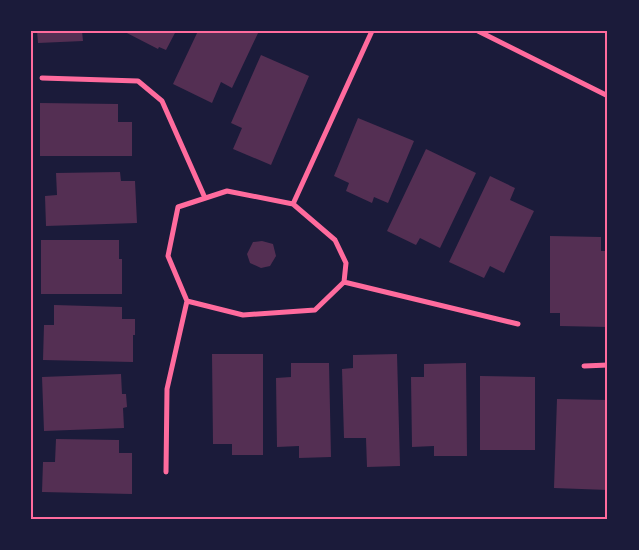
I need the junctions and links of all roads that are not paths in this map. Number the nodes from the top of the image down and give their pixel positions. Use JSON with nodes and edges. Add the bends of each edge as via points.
{"nodes":[{"id":1,"x":372,"y":31,"type":"edge"},
{"id":2,"x":478,"y":31,"type":"edge"},
{"id":3,"x":42,"y":78,"type":"dead end"},
{"id":4,"x":608,"y":96,"type":"edge"},
{"id":5,"x":205,"y":198,"type":"junction"},
{"id":6,"x":293,"y":204,"type":"junction"},
{"id":7,"x":344,"y":282,"type":"junction"},
{"id":8,"x":187,"y":301,"type":"junction"},
{"id":9,"x":518,"y":324,"type":"dead end"},
{"id":10,"x":608,"y":365,"type":"edge"},
{"id":11,"x":584,"y":366,"type":"dead end"},
{"id":12,"x":166,"y":472,"type":"dead end"}],
"edges":[{"from":1,"to":6,"type":"street"},
{"from":2,"to":4,"type":"street"},
{"from":3,"to":5,"type":"street","via":[[138,81],[162,101]]},
{"from":5,"to":6,"type":"street","via":[[227,191]]},
{"from":5,"to":8,"type":"street","via":[[178,207],[168,256]]},
{"from":6,"to":7,"type":"street","via":[[335,240],[346,263]]},
{"from":7,"to":8,"type":"street","via":[[315,310],[243,315]]},
{"from":7,"to":9,"type":"street"},
{"from":8,"to":12,"type":"street","via":[[167,389]]},
{"from":10,"to":11,"type":"street"}]}
